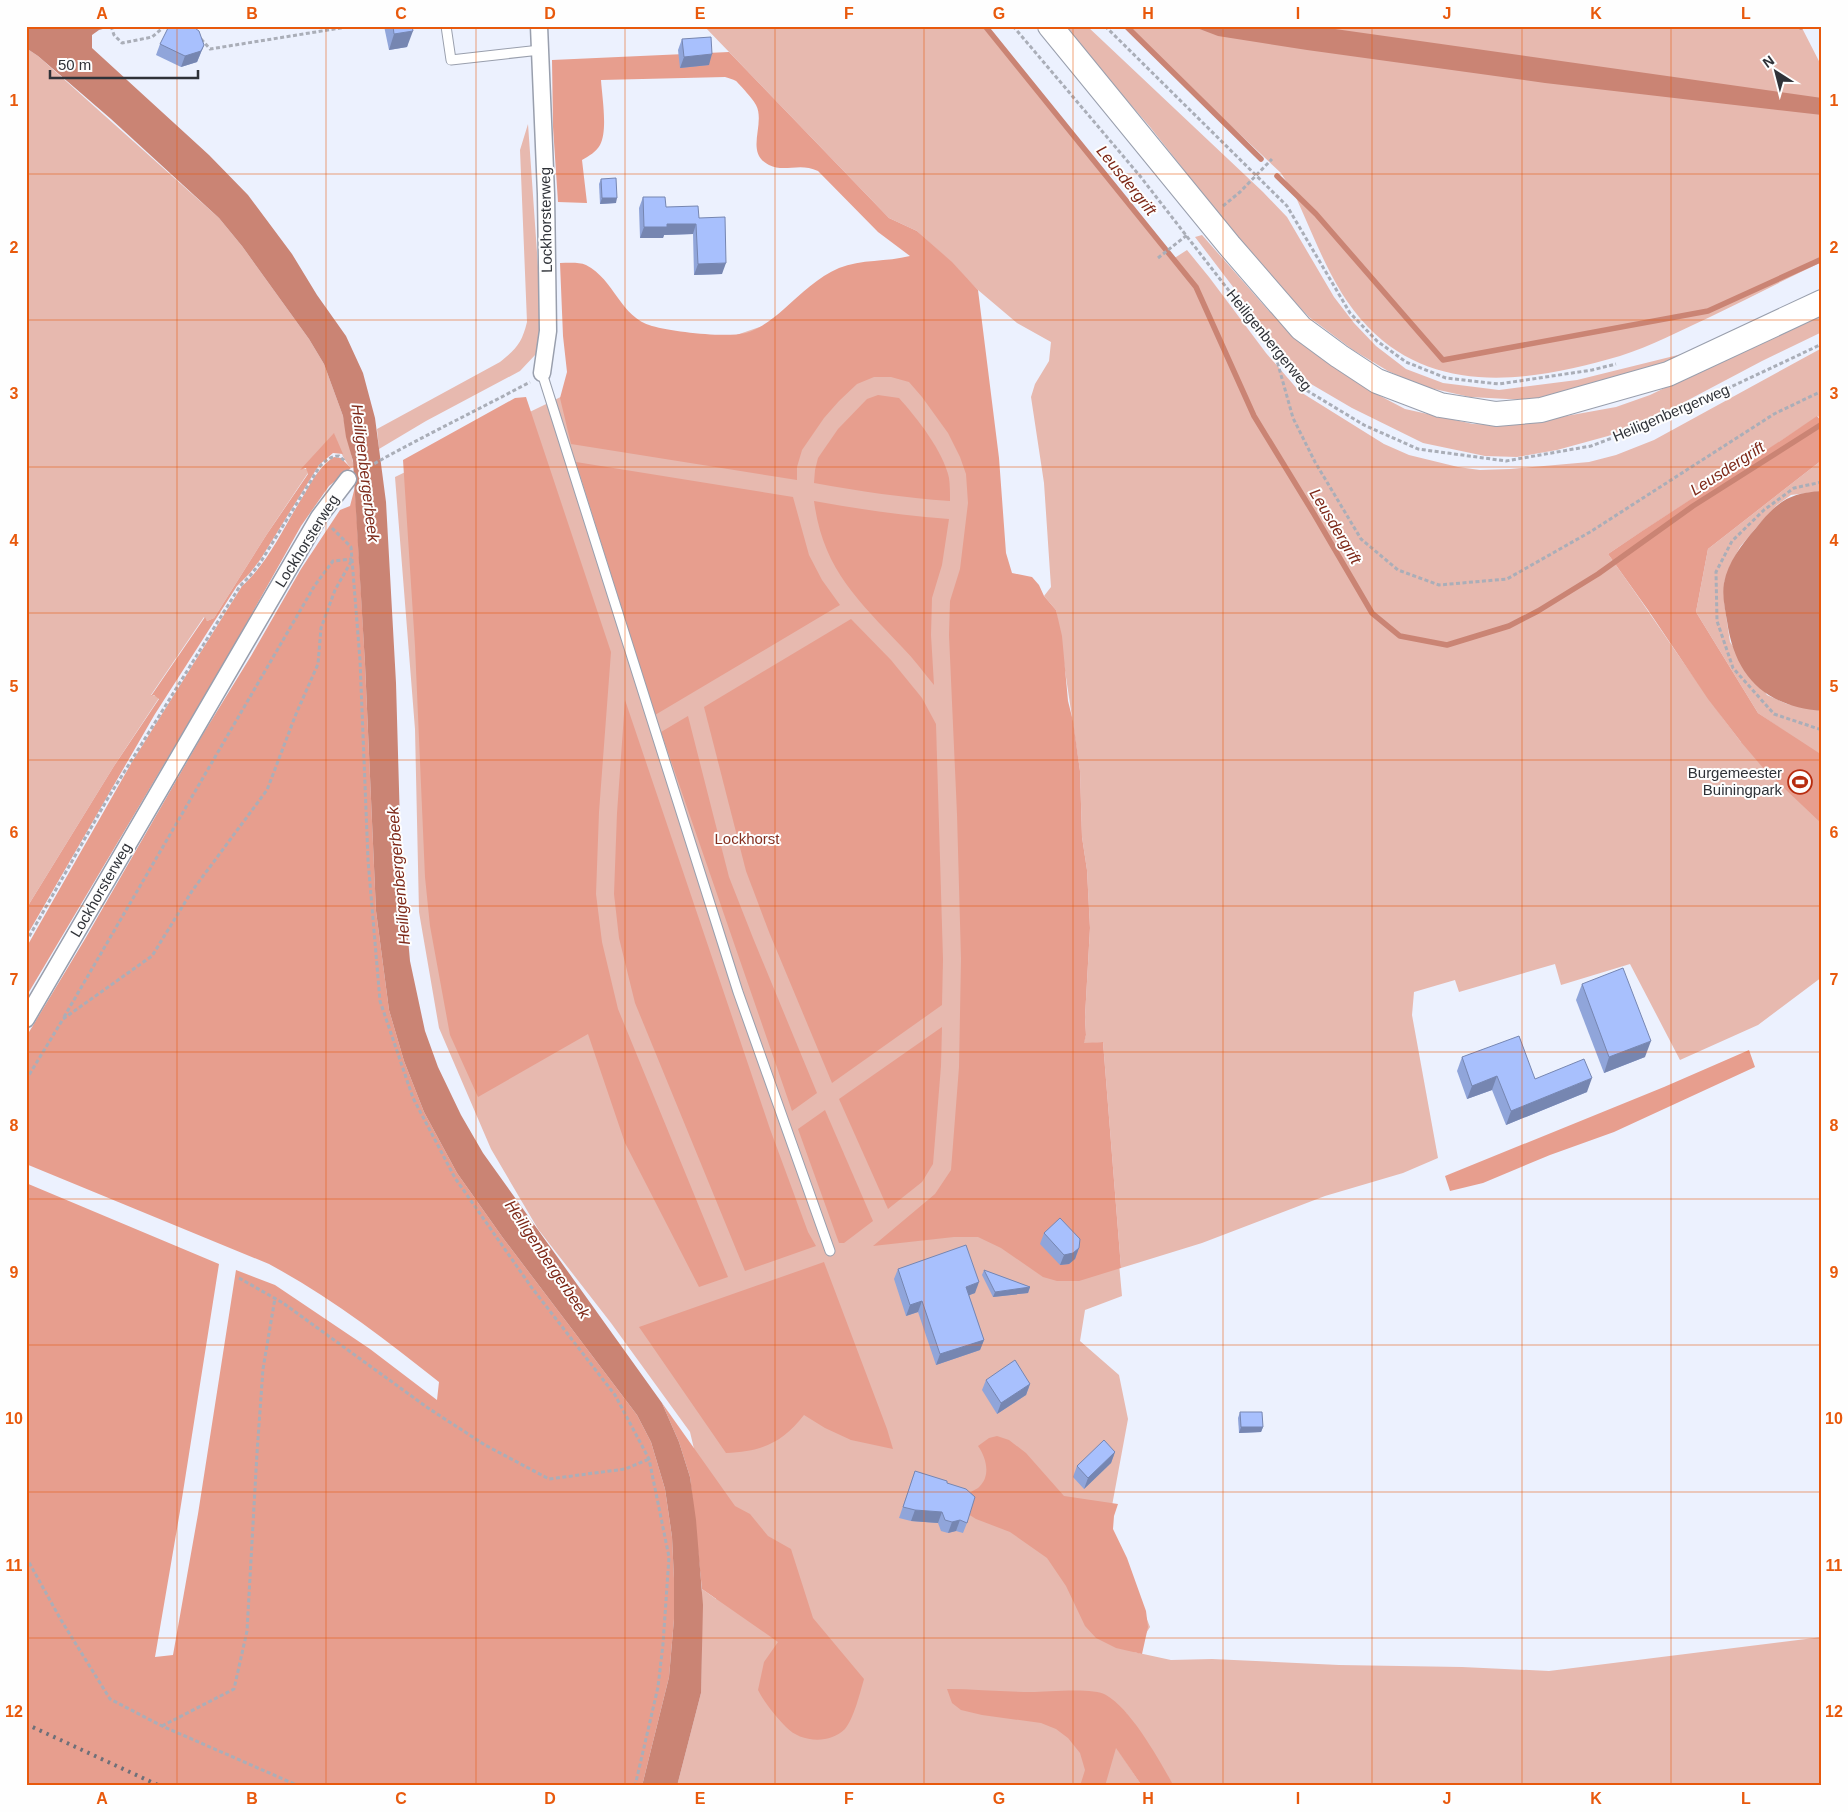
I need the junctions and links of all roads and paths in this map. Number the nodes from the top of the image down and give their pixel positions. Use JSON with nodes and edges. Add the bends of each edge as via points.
{"nodes":[{"id":1,"x":165,"y":26,"type":"edge"},
{"id":2,"x":353,"y":26,"type":"edge"},
{"id":3,"x":446,"y":26,"type":"edge"},
{"id":4,"x":539,"y":26,"type":"edge"},
{"id":5,"x":1013,"y":26,"type":"edge"},
{"id":6,"x":1050,"y":26,"type":"edge"},
{"id":7,"x":1105,"y":26,"type":"edge"},
{"id":8,"x":111,"y":27,"type":"edge"},
{"id":9,"x":197,"y":35,"type":"edge"},
{"id":10,"x":540,"y":50,"type":"junction"},
{"id":11,"x":1176,"y":244,"type":"dead end"},
{"id":12,"x":1158,"y":258,"type":"dead end"},
{"id":13,"x":1815,"y":307,"type":"edge"},
{"id":14,"x":1822,"y":344,"type":"edge"},
{"id":15,"x":1274,"y":348,"type":"junction"},
{"id":16,"x":1620,"y":363,"type":"dead end"},
{"id":17,"x":542,"y":373,"type":"junction"},
{"id":18,"x":1822,"y":391,"type":"edge"},
{"id":19,"x":350,"y":477,"type":"junction"},
{"id":20,"x":1822,"y":482,"type":"edge"},
{"id":21,"x":318,"y":517,"type":"junction"},
{"id":22,"x":352,"y":559,"type":"junction"},
{"id":23,"x":1822,"y":730,"type":"edge"},
{"id":24,"x":26,"y":942,"type":"edge"},
{"id":25,"x":26,"y":1019,"type":"edge"},
{"id":26,"x":62,"y":1019,"type":"junction"},
{"id":27,"x":26,"y":1080,"type":"edge"},
{"id":28,"x":830,"y":1251,"type":"dead end"},
{"id":29,"x":239,"y":1278,"type":"dead end"},
{"id":30,"x":275,"y":1298,"type":"junction"},
{"id":31,"x":649,"y":1459,"type":"junction"},
{"id":32,"x":26,"y":1558,"type":"edge"},
{"id":33,"x":162,"y":1726,"type":"junction"},
{"id":34,"x":299,"y":1786,"type":"edge"},
{"id":35,"x":635,"y":1786,"type":"edge"}],
"edges":[{"from":1,"to":8,"type":"path","via":[[152,37],[122,43],[114,36]]},
{"from":2,"to":9,"type":"path","via":[[210,50]]},
{"from":3,"to":10,"type":"lane","via":[[451,60]]},
{"from":4,"to":10,"type":"street","name":"Lockhorsterweg"},
{"from":5,"to":15,"type":"path","name":"Heiligenbergerweg","via":[[1140,176]]},
{"from":6,"to":13,"type":"main road","name":"Heiligenbergerweg","via":[[1301,328],[1377,381],[1431,402],[1496,414],[1541,410],[1668,374]]},
{"from":7,"to":16,"type":"path","via":[[1287,206],[1350,313],[1377,341],[1406,362],[1446,378],[1499,384]]},
{"from":10,"to":17,"type":"street","name":"Lockhorsterweg","via":[[548,331]]},
{"from":11,"to":12,"type":"path"},
{"from":14,"to":15,"type":"path","name":"Heiligenbergerweg","via":[[1666,418],[1592,446],[1506,461],[1418,449],[1364,425],[1306,390]]},
{"from":15,"to":18,"type":"path","via":[[1293,418],[1314,462],[1361,538],[1398,570],[1438,584],[1507,579],[1590,532],[1774,414]]},
{"from":17,"to":19,"type":"path","via":[[533,381]]},
{"from":17,"to":28,"type":"lane","via":[[738,992]]},
{"from":19,"to":21,"type":"street","name":"Lockhorsterweg"},
{"from":19,"to":24,"type":"path","via":[[348,463],[339,456],[326,460],[320,466],[260,563],[221,613],[108,798]]},
{"from":20,"to":23,"type":"path","via":[[1794,488],[1764,510],[1732,540],[1716,572],[1717,621],[1733,668],[1774,714]]},
{"from":21,"to":22,"type":"path","via":[[352,547]]},
{"from":21,"to":25,"type":"street","name":"Lockhorsterweg"},
{"from":22,"to":26,"type":"path","via":[[333,561],[315,585]]},
{"from":22,"to":26,"type":"path","via":[[335,590],[321,628],[318,664],[267,790],[192,891],[152,956]]},
{"from":22,"to":31,"type":"path","via":[[360,660],[368,860],[380,1001],[413,1098],[455,1178],[532,1288],[615,1395]]},
{"from":26,"to":27,"type":"path"},
{"from":29,"to":30,"type":"path"},
{"from":30,"to":31,"type":"path","via":[[428,1408],[548,1479],[625,1469]]},
{"from":30,"to":33,"type":"path","via":[[262,1387],[246,1631],[234,1689]]},
{"from":31,"to":35,"type":"path","via":[[669,1557],[658,1686]]},
{"from":32,"to":33,"type":"path","via":[[110,1699]]},
{"from":33,"to":34,"type":"path"}]}
